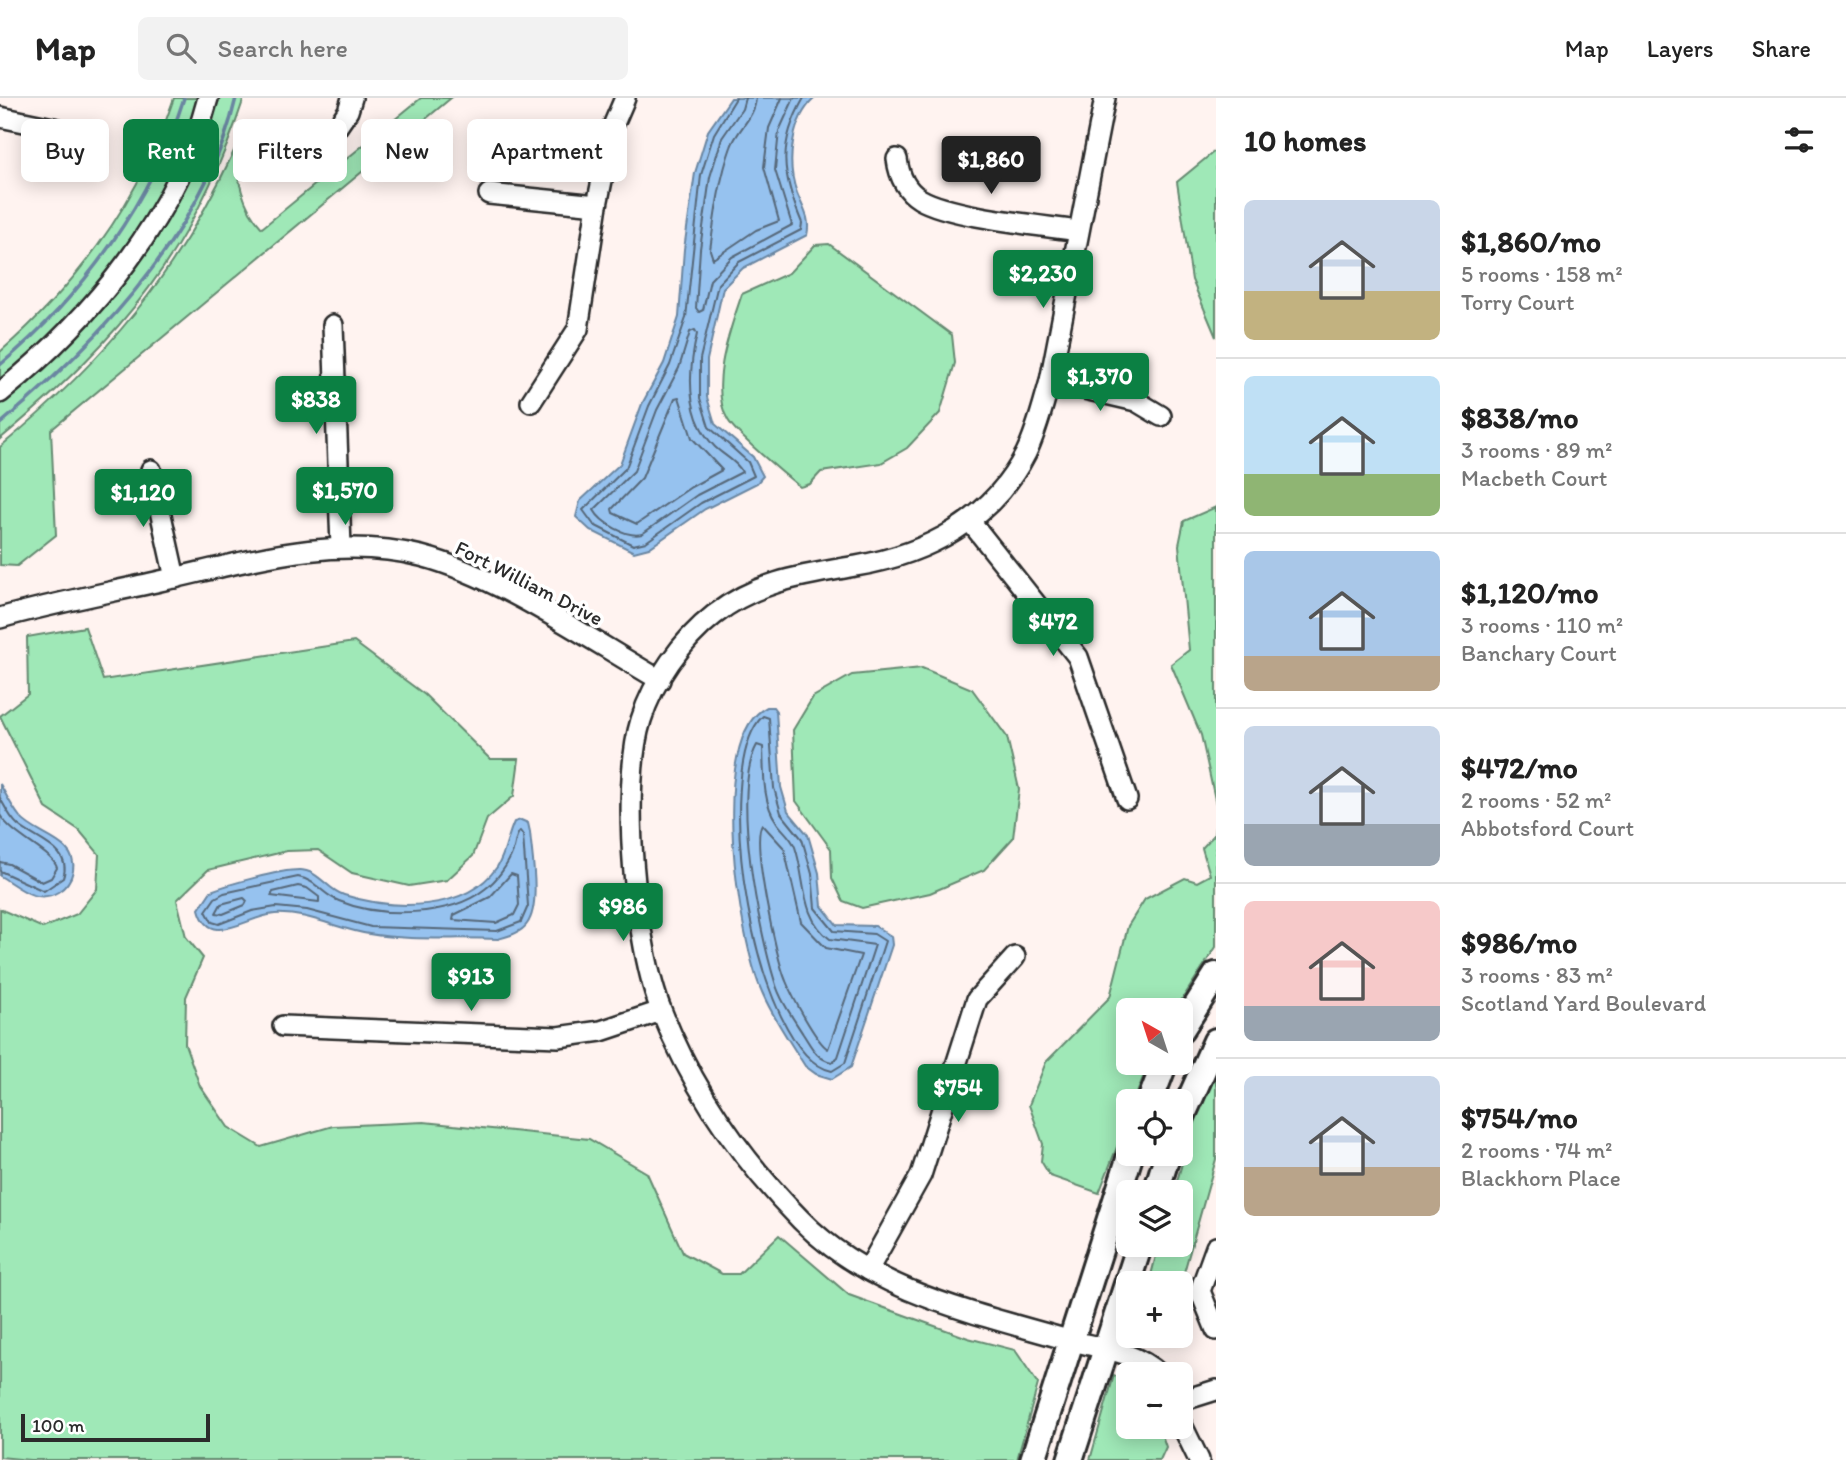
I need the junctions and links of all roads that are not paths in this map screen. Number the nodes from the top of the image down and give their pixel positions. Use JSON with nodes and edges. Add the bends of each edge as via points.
{"nodes":[{"id":1,"x":208,"y":98,"type":"edge"},
{"id":2,"x":352,"y":98,"type":"edge"},
{"id":3,"x":625,"y":98,"type":"edge"},
{"id":4,"x":1105,"y":98,"type":"edge"},
{"id":5,"x":0,"y":117,"type":"edge"},
{"id":6,"x":343,"y":119,"type":"edge"},
{"id":7,"x":21,"y":121,"type":"edge"},
{"id":8,"x":897,"y":159,"type":"dead end"},
{"id":9,"x":489,"y":194,"type":"dead end"},
{"id":10,"x":597,"y":205,"type":"junction"},
{"id":11,"x":1078,"y":231,"type":"junction"},
{"id":12,"x":333,"y":325,"type":"dead end"},
{"id":13,"x":1050,"y":381,"type":"junction"},
{"id":14,"x":0,"y":393,"type":"edge"},
{"id":15,"x":531,"y":402,"type":"dead end"},
{"id":16,"x":1161,"y":416,"type":"dead end"},
{"id":17,"x":151,"y":470,"type":"dead end"},
{"id":18,"x":970,"y":521,"type":"junction"},
{"id":19,"x":341,"y":547,"type":"junction"},
{"id":20,"x":175,"y":578,"type":"junction"},
{"id":21,"x":0,"y":618,"type":"edge"},
{"id":22,"x":660,"y":680,"type":"junction"},
{"id":23,"x":1127,"y":799,"type":"dead end"},
{"id":24,"x":1015,"y":957,"type":"dead end"},
{"id":25,"x":1216,"y":975,"type":"edge"},
{"id":26,"x":1194,"y":1010,"type":"edge"},
{"id":27,"x":661,"y":1011,"type":"junction"},
{"id":28,"x":283,"y":1026,"type":"dead end"},
{"id":29,"x":1216,"y":1041,"type":"edge"},
{"id":30,"x":1193,"y":1092,"type":"edge"},
{"id":31,"x":1127,"y":1166,"type":"edge"},
{"id":32,"x":1216,"y":1247,"type":"edge"},
{"id":33,"x":1136,"y":1257,"type":"edge"},
{"id":34,"x":868,"y":1270,"type":"junction"},
{"id":35,"x":1216,"y":1330,"type":"edge"},
{"id":36,"x":1073,"y":1341,"type":"junction"},
{"id":37,"x":1107,"y":1349,"type":"junction"},
{"id":38,"x":1144,"y":1362,"type":"edge"},
{"id":39,"x":1216,"y":1390,"type":"edge"},
{"id":40,"x":1193,"y":1397,"type":"edge"},
{"id":41,"x":1189,"y":1439,"type":"edge"},
{"id":42,"x":1033,"y":1460,"type":"edge"},
{"id":43,"x":1070,"y":1460,"type":"edge"},
{"id":44,"x":1199,"y":1460,"type":"edge"}],
"edges":[{"from":1,"to":14,"type":"street","via":[[174,185],[126,264],[74,325]]},
{"from":2,"to":6,"type":"street"},
{"from":3,"to":10,"type":"street","via":[[613,126]]},
{"from":4,"to":11,"type":"street"},
{"from":5,"to":7,"type":"street"},
{"from":8,"to":11,"type":"street","via":[[899,176],[918,198],[943,209]]},
{"from":9,"to":10,"type":"street"},
{"from":10,"to":15,"type":"street","via":[[578,329]]},
{"from":11,"to":13,"type":"street"},
{"from":12,"to":19,"type":"street"},
{"from":13,"to":16,"type":"street","via":[[1136,401]]},
{"from":13,"to":18,"type":"street","via":[[1027,452],[996,498]]},
{"from":17,"to":20,"type":"street"},
{"from":18,"to":22,"type":"street","via":[[915,551],[776,581],[742,596],[690,638]]},
{"from":18,"to":23,"type":"street","via":[[1078,657]]},
{"from":19,"to":20,"type":"street","name":"Fort William Drive","via":[[300,551]]},
{"from":19,"to":22,"type":"street","name":"Fort William Drive","via":[[376,547],[463,570],[569,625]]},
{"from":20,"to":21,"type":"street","name":"Fort William Drive"},
{"from":22,"to":27,"type":"street","via":[[636,739],[633,817],[635,895]]},
{"from":24,"to":34,"type":"street","via":[[977,999],[921,1175]]},
{"from":25,"to":26,"type":"main road"},
{"from":27,"to":28,"type":"street","via":[[601,1031],[558,1037]]},
{"from":27,"to":34,"type":"street","via":[[720,1123],[758,1172],[803,1223]]},
{"from":29,"to":30,"type":"main road"},
{"from":31,"to":36,"type":"main road"},
{"from":32,"to":35,"type":"street","via":[[1200,1291]]},
{"from":33,"to":37,"type":"main road"},
{"from":34,"to":36,"type":"street","via":[[903,1289]]},
{"from":36,"to":37,"type":"street"},
{"from":36,"to":42,"type":"main road"},
{"from":37,"to":38,"type":"street"},
{"from":37,"to":43,"type":"main road"},
{"from":39,"to":40,"type":"street"},
{"from":41,"to":44,"type":"street"}]}
